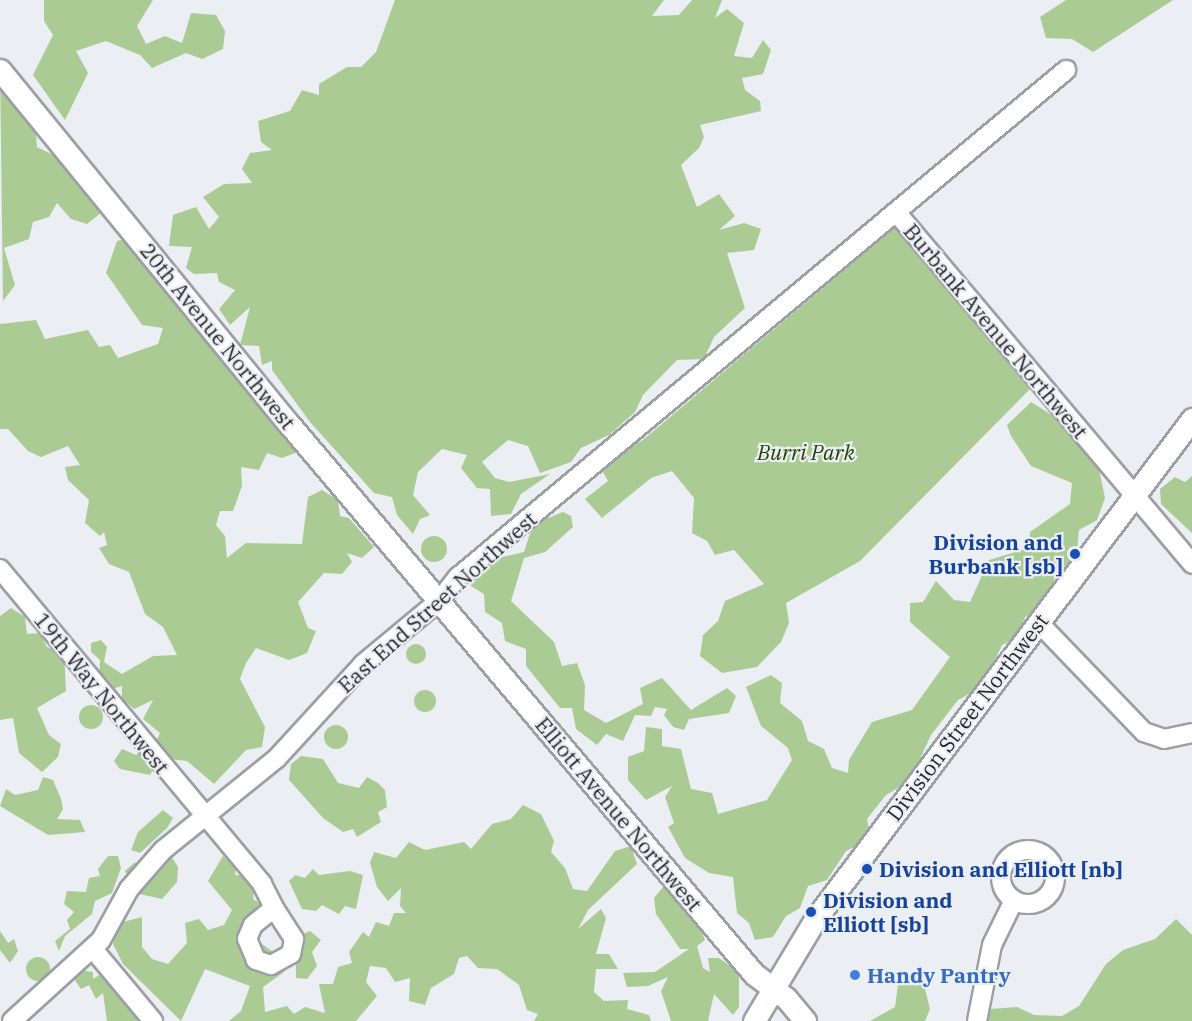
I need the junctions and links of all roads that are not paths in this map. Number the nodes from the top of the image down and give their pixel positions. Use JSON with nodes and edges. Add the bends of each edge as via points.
{"nodes":[{"id":1,"x":0,"y":70,"type":"edge"},
{"id":2,"x":1066,"y":70,"type":"dead end"},
{"id":3,"x":896,"y":212,"type":"junction"},
{"id":4,"x":1192,"y":420,"type":"edge"},
{"id":5,"x":1132,"y":494,"type":"junction"},
{"id":6,"x":1192,"y":564,"type":"edge"},
{"id":7,"x":0,"y":569,"type":"edge"},
{"id":8,"x":439,"y":601,"type":"junction"},
{"id":9,"x":1038,"y":622,"type":"junction"},
{"id":10,"x":1192,"y":733,"type":"edge"},
{"id":11,"x":202,"y":816,"type":"junction"},
{"id":12,"x":1014,"y":900,"type":"dead end"},
{"id":13,"x":274,"y":908,"type":"dead end"},
{"id":14,"x":93,"y":949,"type":"junction"},
{"id":15,"x":768,"y":992,"type":"junction"},
{"id":16,"x":12,"y":1021,"type":"edge"},
{"id":17,"x":153,"y":1021,"type":"edge"},
{"id":18,"x":753,"y":1021,"type":"edge"},
{"id":19,"x":788,"y":1021,"type":"edge"},
{"id":20,"x":805,"y":1021,"type":"edge"},
{"id":21,"x":977,"y":1021,"type":"edge"}],
"edges":[{"from":1,"to":8,"type":"street","name":"20th Avenue Northwest"},
{"from":2,"to":3,"type":"street","name":"Burbank Avenue Northwest"},
{"from":3,"to":5,"type":"street","name":"Burbank Avenue Northwest"},
{"from":3,"to":8,"type":"street","name":"East End Street Northwest","via":[[458,577]]},
{"from":4,"to":5,"type":"street","name":"Division Street Northwest"},
{"from":5,"to":6,"type":"street","name":"Burbank Avenue Northwest"},
{"from":5,"to":9,"type":"street","name":"Division Street Northwest"},
{"from":7,"to":11,"type":"street","name":"19th Way Northwest"},
{"from":8,"to":11,"type":"street","name":"East End Street Northwest","via":[[363,664],[277,758]]},
{"from":8,"to":15,"type":"street","name":"Elliott Avenue Northwest"},
{"from":9,"to":10,"type":"street","via":[[1143,732],[1164,739]]},
{"from":9,"to":15,"type":"street","name":"Division Street Northwest","via":[[816,918]]},
{"from":11,"to":13,"type":"street","name":"19th Way Northwest","via":[[262,884]]},
{"from":11,"to":14,"type":"street","name":"East End Street Northwest","via":[[163,850],[129,890]]},
{"from":12,"to":21,"type":"street","via":[[992,945]]},
{"from":14,"to":16,"type":"street","name":"East End Street Northwest"},
{"from":14,"to":17,"type":"street"},
{"from":15,"to":18,"type":"street","name":"Division Street Northwest"},
{"from":15,"to":19,"type":"street","name":"Elliott Avenue Northwest"},
{"from":15,"to":20,"type":"street","name":"Elliott Avenue Northwest","via":[[786,998]]}]}
